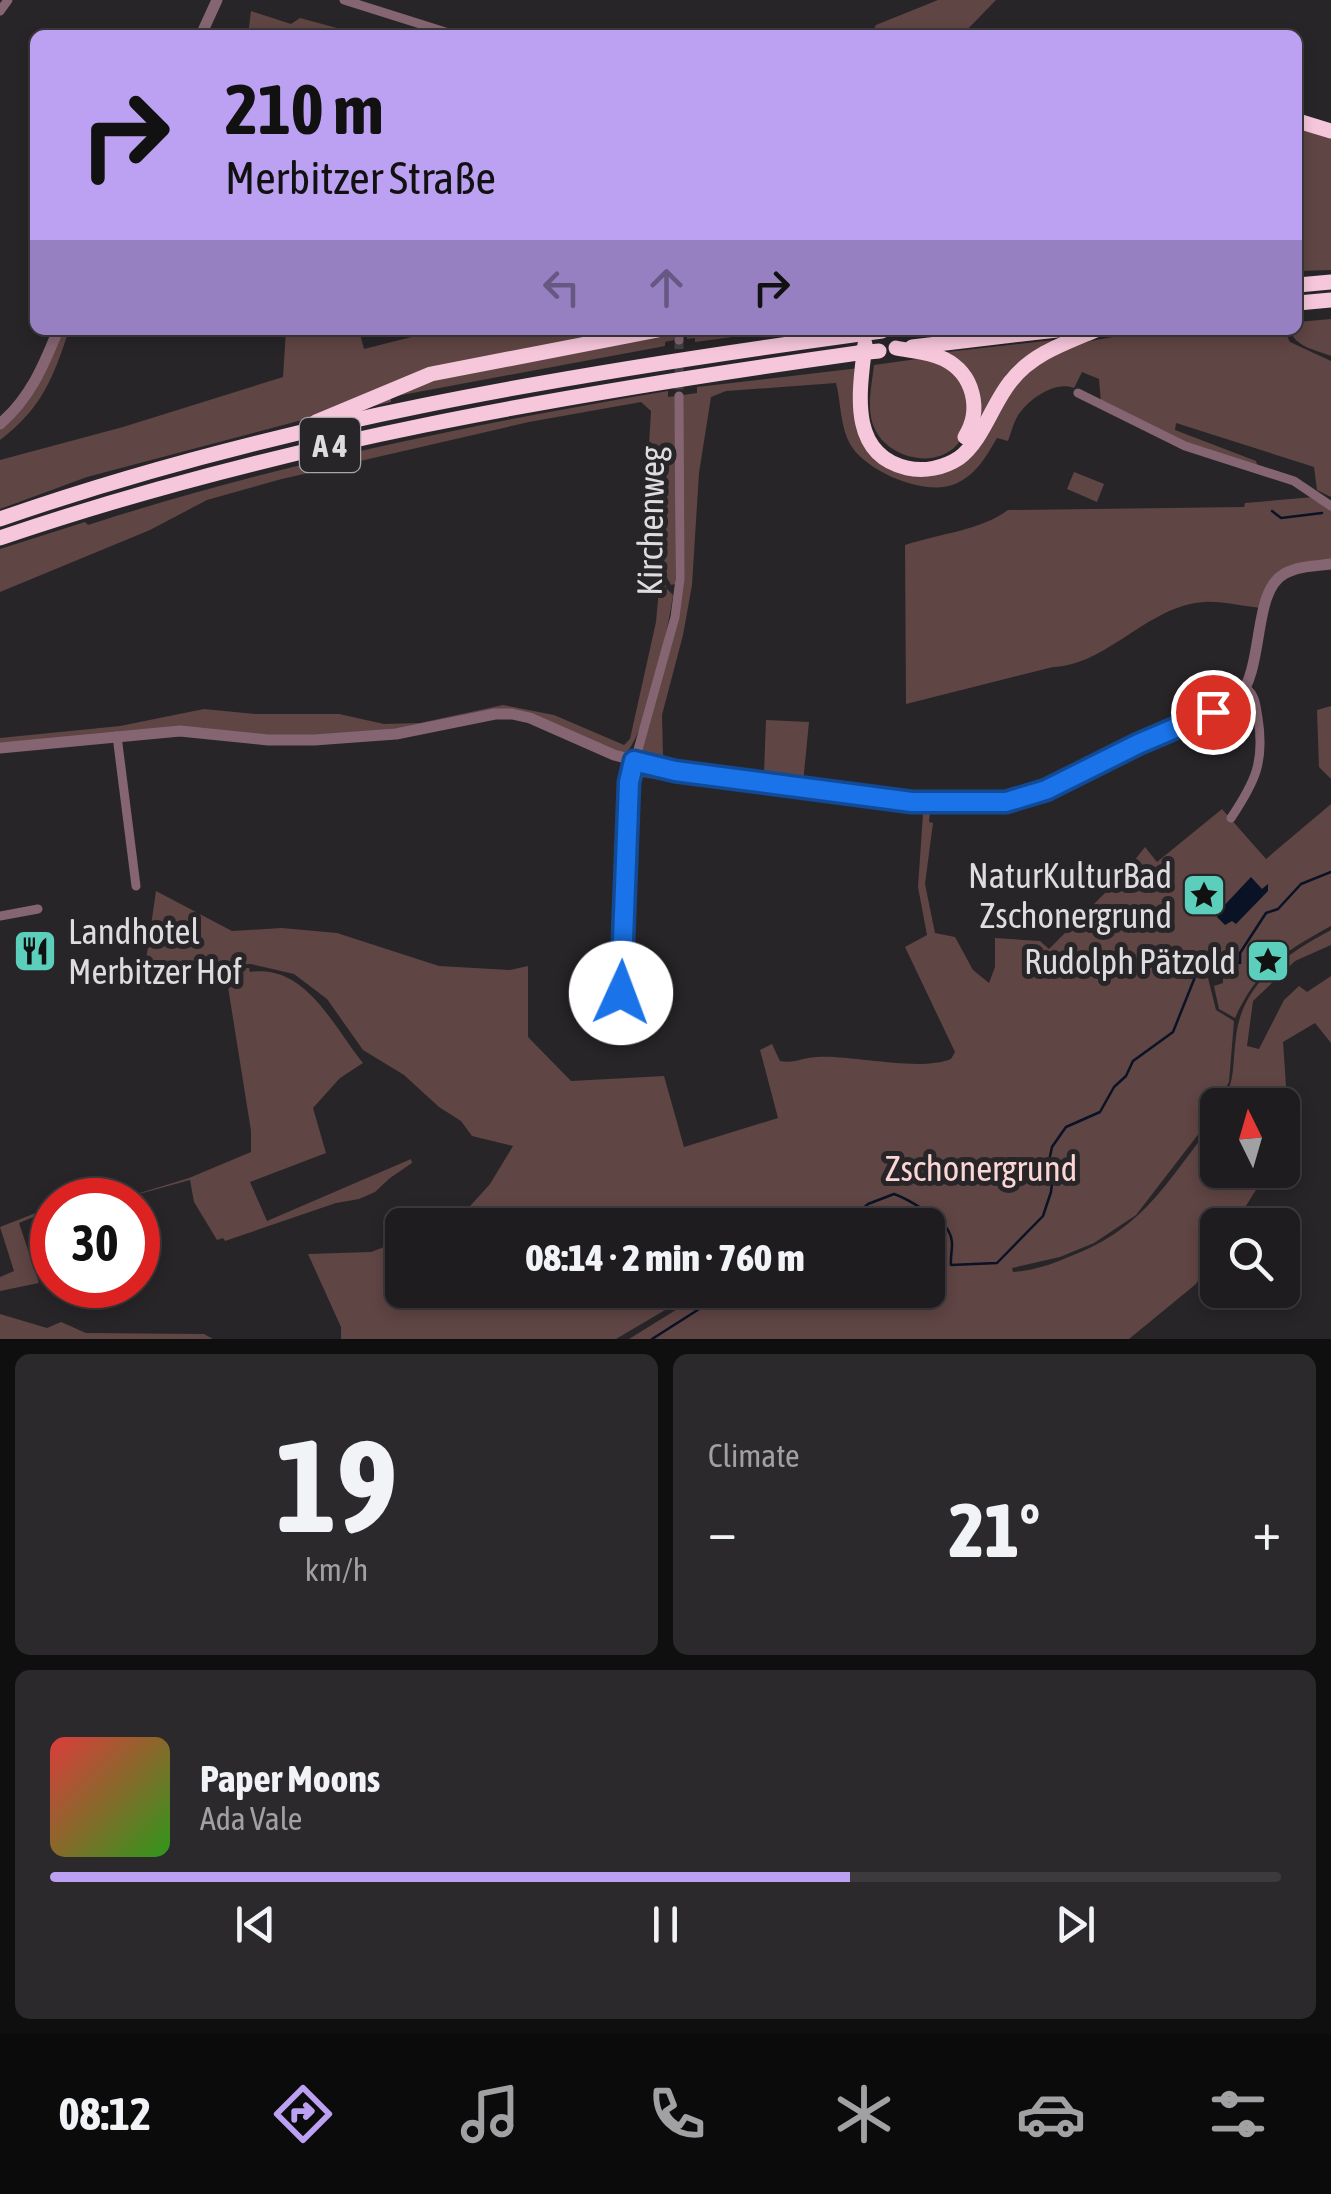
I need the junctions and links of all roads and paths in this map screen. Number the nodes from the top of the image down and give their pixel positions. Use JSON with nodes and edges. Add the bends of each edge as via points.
{"nodes":[{"id":1,"x":8,"y":0,"type":"edge"},
{"id":2,"x":217,"y":0,"type":"edge"},
{"id":3,"x":344,"y":0,"type":"edge"},
{"id":4,"x":0,"y":11,"type":"edge"},
{"id":5,"x":203,"y":30,"type":"edge"},
{"id":6,"x":440,"y":30,"type":"edge"},
{"id":7,"x":1302,"y":119,"type":"edge"},
{"id":8,"x":1302,"y":120,"type":"edge"},
{"id":9,"x":1331,"y":124,"type":"edge"},
{"id":10,"x":1331,"y":131,"type":"edge"},
{"id":11,"x":1331,"y":300,"type":"edge"},
{"id":12,"x":1302,"y":304,"type":"edge"},
{"id":13,"x":56,"y":335,"type":"edge"},
{"id":14,"x":632,"y":335,"type":"edge"},
{"id":15,"x":845,"y":335,"type":"edge"},
{"id":16,"x":870,"y":335,"type":"edge"},
{"id":17,"x":871,"y":335,"type":"edge"},
{"id":18,"x":1015,"y":335,"type":"edge"},
{"id":19,"x":1086,"y":335,"type":"edge"},
{"id":20,"x":888,"y":350,"type":"junction"},
{"id":21,"x":1078,"y":392,"type":"dead end"},
{"id":22,"x":680,"y":396,"type":"tunnel mouth"},
{"id":23,"x":0,"y":424,"type":"edge"},
{"id":24,"x":283,"y":437,"type":"junction"},
{"id":25,"x":1331,"y":506,"type":"edge"},
{"id":26,"x":0,"y":519,"type":"edge"},
{"id":27,"x":0,"y":538,"type":"edge"},
{"id":28,"x":1331,"y":564,"type":"edge"},
{"id":29,"x":1246,"y":689,"type":"junction"},
{"id":30,"x":116,"y":736,"type":"junction"},
{"id":31,"x":0,"y":748,"type":"edge"},
{"id":32,"x":634,"y":761,"type":"junction"},
{"id":33,"x":1231,"y":818,"type":"dead end"},
{"id":34,"x":136,"y":886,"type":"dead end"},
{"id":35,"x":38,"y":909,"type":"dead end"},
{"id":36,"x":0,"y":916,"type":"edge"},
{"id":37,"x":630,"y":1008,"type":"dead end"}],
"edges":[{"from":1,"to":4,"type":"street"},
{"from":2,"to":5,"type":"street"},
{"from":3,"to":6,"type":"street"},
{"from":7,"to":9,"type":"highway"},
{"from":8,"to":10,"type":"highway"},
{"from":11,"to":12,"type":"highway"},
{"from":13,"to":23,"type":"street","via":[[35,384]]},
{"from":14,"to":24,"type":"highway","via":[[431,374]]},
{"from":15,"to":24,"type":"highway","number":"A 4","via":[[560,378]]},
{"from":16,"to":19,"type":"highway","via":[[861,423],[871,444],[894,464],[922,470],[953,461],[971,444],[1027,364]]},
{"from":17,"to":20,"type":"highway","via":[[867,400],[874,436],[907,460],[944,456],[971,428],[968,380],[942,358]]},
{"from":18,"to":20,"type":"highway","number":"A 4"},
{"from":20,"to":27,"type":"highway","number":"A 4","bridge":true,"via":[[597,391],[413,426],[181,482]]},
{"from":21,"to":25,"type":"street","via":[[1184,446],[1294,480]]},
{"from":22,"to":32,"type":"street","name":"Kirchenweg","via":[[680,579]]},
{"from":24,"to":26,"type":"highway","number":"A 4"},
{"from":28,"to":29,"type":"street","via":[[1286,572],[1271,588]]},
{"from":29,"to":32,"type":"street","via":[[1227,706],[1006,802],[912,802]]},
{"from":29,"to":33,"type":"street","via":[[1258,713],[1260,761]]},
{"from":30,"to":31,"type":"street"},
{"from":30,"to":32,"type":"street","via":[[180,731],[314,740],[512,714]]},
{"from":30,"to":34,"type":"street"},
{"from":32,"to":37,"type":"street","name":"Kirchenweg","via":[[621,993]]},
{"from":35,"to":36,"type":"street"}]}
